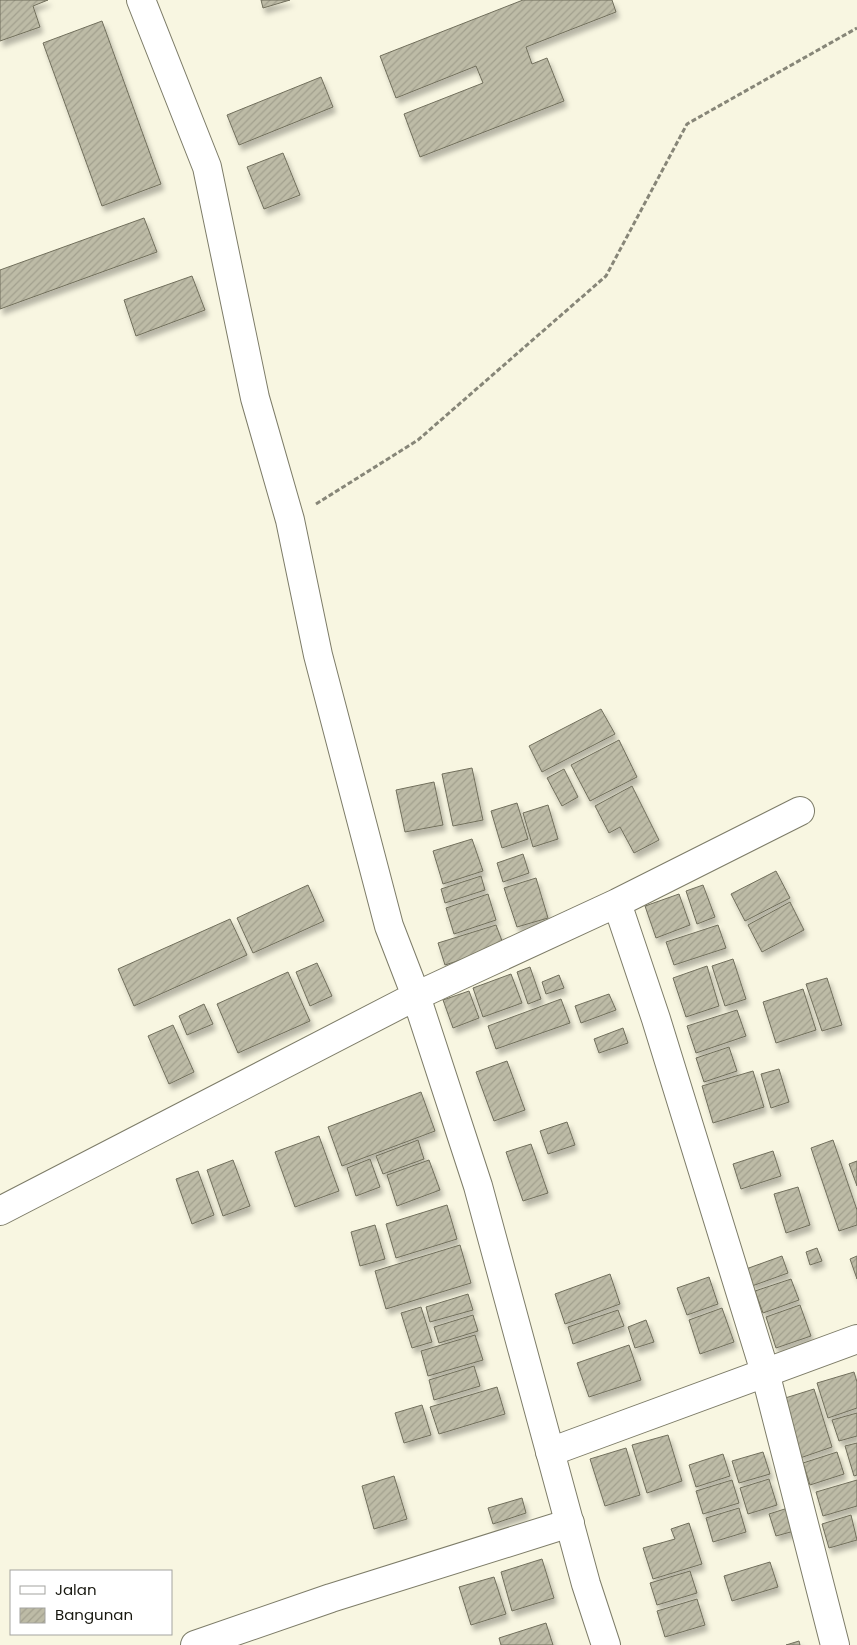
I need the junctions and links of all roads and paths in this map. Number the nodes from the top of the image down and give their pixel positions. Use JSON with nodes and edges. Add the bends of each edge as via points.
{"nodes":[{"id":1,"x":141,"y":0,"type":"edge"},
{"id":2,"x":857,"y":28,"type":"edge"},
{"id":3,"x":290,"y":520,"type":"junction"},
{"id":4,"x":800,"y":811,"type":"dead end"},
{"id":5,"x":617,"y":902,"type":"junction"},
{"id":6,"x":416,"y":996,"type":"junction"},
{"id":7,"x":0,"y":1211,"type":"edge"},
{"id":8,"x":857,"y":1339,"type":"edge"},
{"id":9,"x":765,"y":1372,"type":"junction"},
{"id":10,"x":550,"y":1452,"type":"junction"},
{"id":11,"x":570,"y":1523,"type":"junction"},
{"id":12,"x":195,"y":1645,"type":"edge"},
{"id":13,"x":606,"y":1645,"type":"edge"},
{"id":14,"x":836,"y":1645,"type":"edge"}],
"edges":[{"from":1,"to":3,"type":"street","via":[[207,167],[255,398]]},
{"from":2,"to":3,"type":"path","via":[[687,124],[606,276],[418,440]]},
{"from":3,"to":6,"type":"street","via":[[318,655],[389,926]]},
{"from":4,"to":5,"type":"street"},
{"from":5,"to":6,"type":"street"},
{"from":5,"to":9,"type":"street"},
{"from":6,"to":7,"type":"street"},
{"from":6,"to":10,"type":"street","via":[[478,1186]]},
{"from":8,"to":9,"type":"street"},
{"from":9,"to":10,"type":"street"},
{"from":9,"to":14,"type":"street"},
{"from":10,"to":11,"type":"street"},
{"from":11,"to":12,"type":"street","via":[[331,1598]]},
{"from":11,"to":13,"type":"street"}]}
